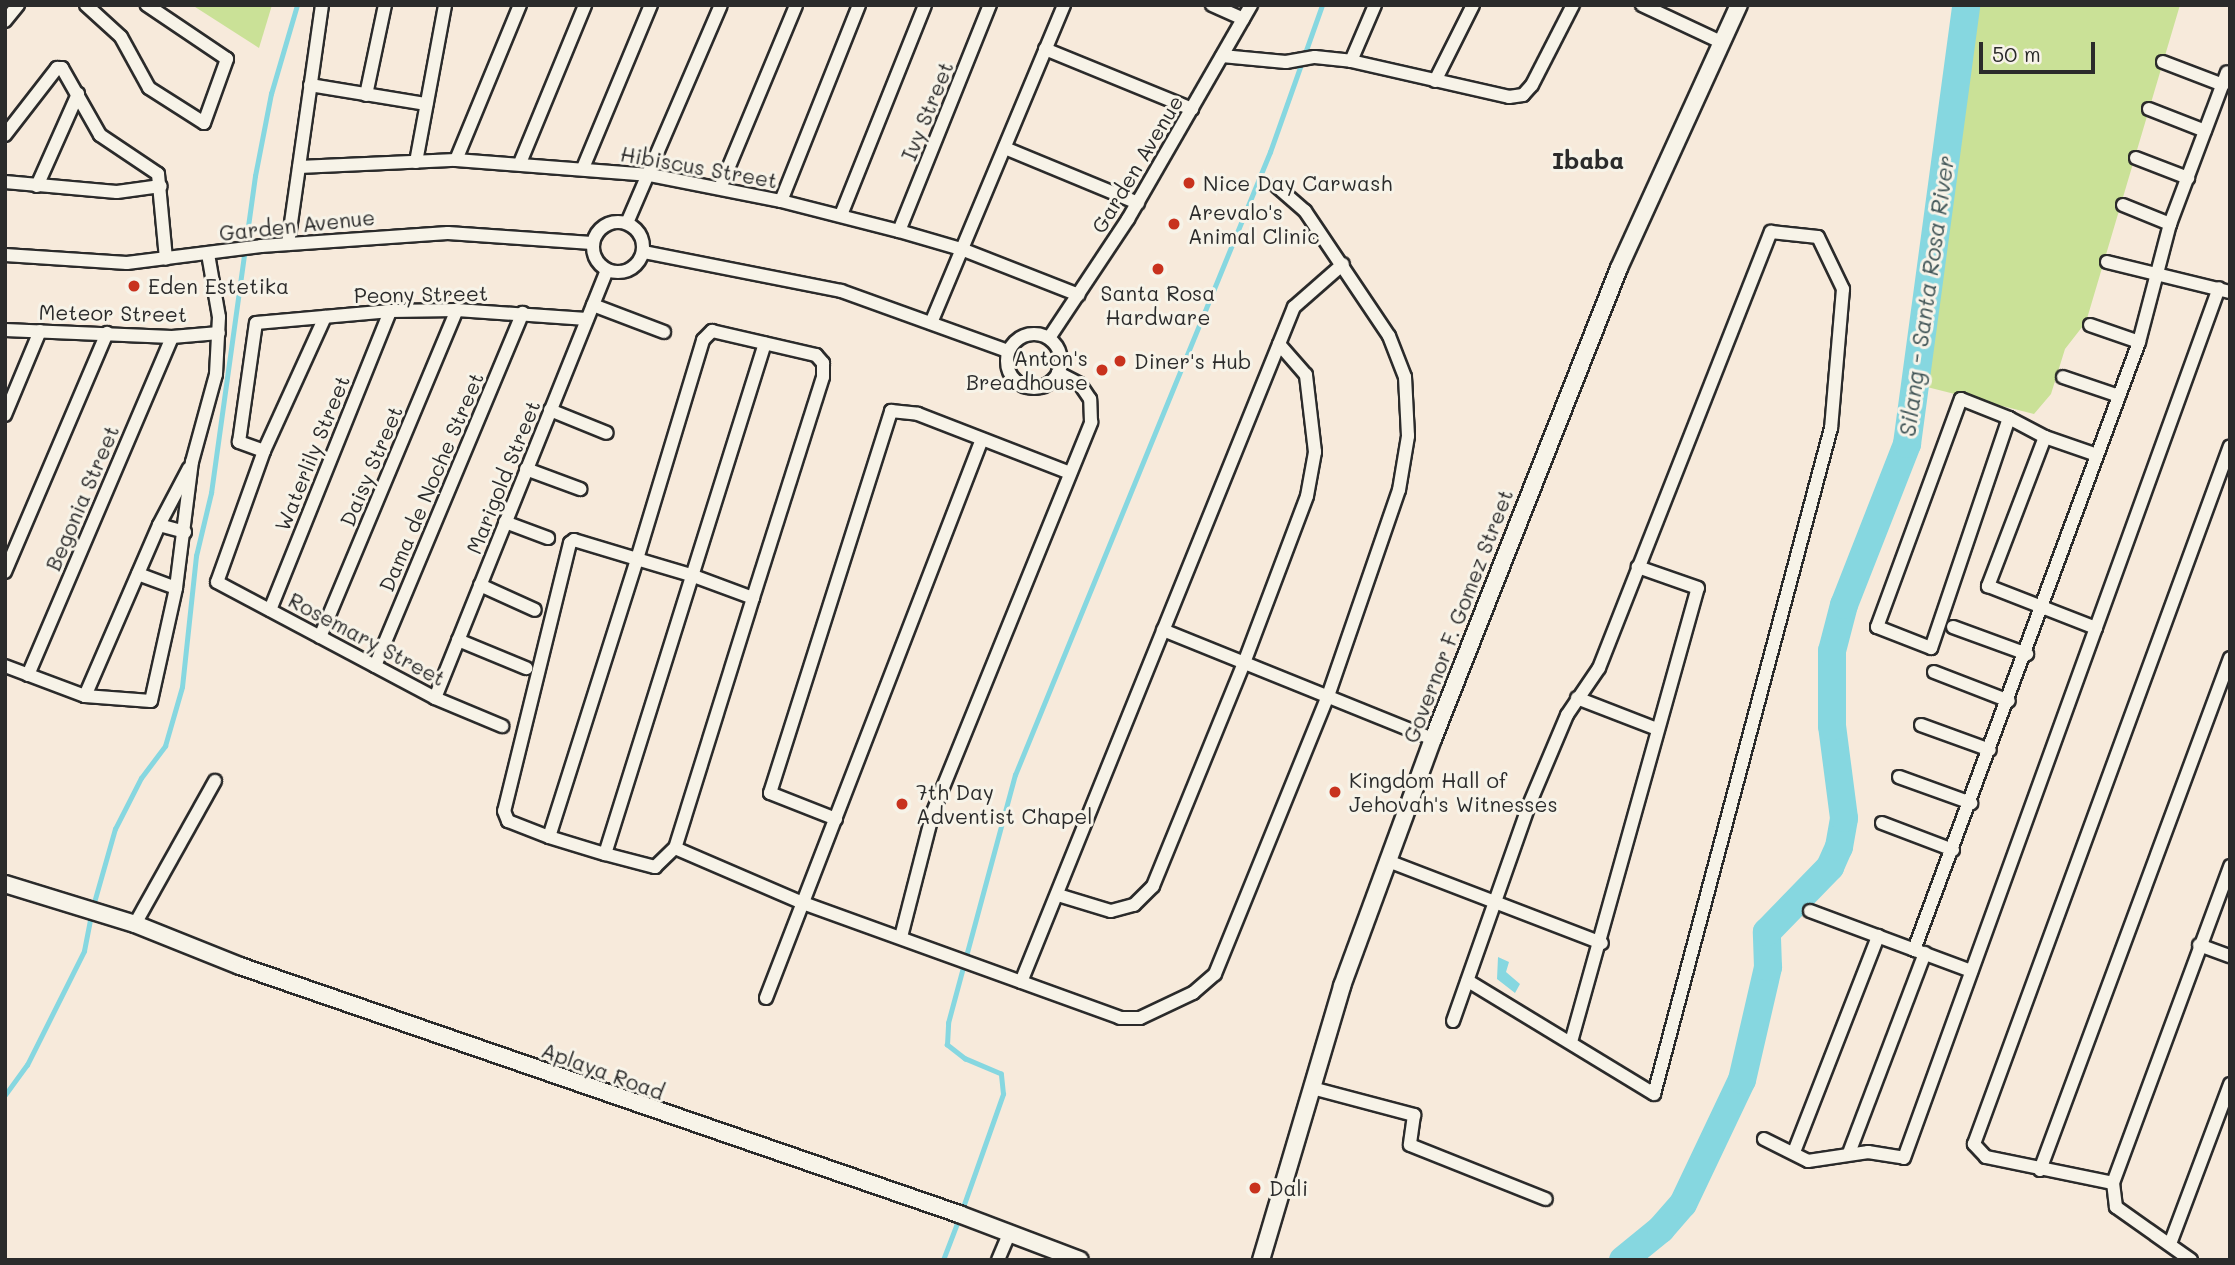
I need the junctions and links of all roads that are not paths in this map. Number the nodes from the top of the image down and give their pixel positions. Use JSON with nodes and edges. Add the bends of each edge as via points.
{"nodes":[{"id":1,"x":18,"y":5,"type":"edge"},
{"id":2,"x":147,"y":5,"type":"edge"},
{"id":3,"x":322,"y":5,"type":"edge"},
{"id":4,"x":385,"y":5,"type":"edge"},
{"id":5,"x":445,"y":5,"type":"edge"},
{"id":6,"x":520,"y":5,"type":"edge"},
{"id":7,"x":585,"y":5,"type":"edge"},
{"id":8,"x":652,"y":5,"type":"edge"},
{"id":9,"x":721,"y":5,"type":"edge"},
{"id":10,"x":796,"y":5,"type":"edge"},
{"id":11,"x":859,"y":5,"type":"edge"},
{"id":12,"x":925,"y":5,"type":"edge"},
{"id":13,"x":990,"y":5,"type":"edge"},
{"id":14,"x":1063,"y":5,"type":"edge"},
{"id":15,"x":1212,"y":5,"type":"edge"},
{"id":16,"x":1251,"y":5,"type":"edge"},
{"id":17,"x":1375,"y":5,"type":"edge"},
{"id":18,"x":1473,"y":5,"type":"edge"},
{"id":19,"x":1573,"y":5,"type":"edge"},
{"id":20,"x":1642,"y":5,"type":"edge"},
{"id":21,"x":1739,"y":5,"type":"edge"},
{"id":22,"x":91,"y":7,"type":"edge"},
{"id":23,"x":1243,"y":19,"type":"junction"},
{"id":24,"x":5,"y":21,"type":"edge"},
{"id":25,"x":1721,"y":42,"type":"junction"},
{"id":26,"x":1045,"y":49,"type":"junction"},
{"id":27,"x":1222,"y":56,"type":"junction"},
{"id":28,"x":1351,"y":61,"type":"junction"},
{"id":29,"x":2163,"y":62,"type":"dead end"},
{"id":30,"x":2227,"y":72,"type":"dead end"},
{"id":31,"x":1435,"y":81,"type":"junction"},
{"id":32,"x":310,"y":85,"type":"junction"},
{"id":33,"x":2223,"y":85,"type":"junction"},
{"id":34,"x":78,"y":94,"type":"junction"},
{"id":35,"x":366,"y":95,"type":"junction"},
{"id":36,"x":426,"y":104,"type":"junction"},
{"id":37,"x":1192,"y":109,"type":"junction"},
{"id":38,"x":2149,"y":109,"type":"dead end"},
{"id":39,"x":2205,"y":131,"type":"junction"},
{"id":40,"x":5,"y":135,"type":"edge"},
{"id":41,"x":1005,"y":148,"type":"junction"},
{"id":42,"x":2136,"y":158,"type":"dead end"},
{"id":43,"x":456,"y":160,"type":"junction"},
{"id":44,"x":416,"y":162,"type":"junction"},
{"id":45,"x":520,"y":163,"type":"junction"},
{"id":46,"x":299,"y":167,"type":"junction"},
{"id":47,"x":583,"y":168,"type":"junction"},
{"id":48,"x":650,"y":175,"type":"junction"},
{"id":49,"x":2188,"y":178,"type":"junction"},
{"id":50,"x":5,"y":181,"type":"edge"},
{"id":51,"x":37,"y":186,"type":"junction"},
{"id":52,"x":161,"y":186,"type":"junction"},
{"id":53,"x":1277,"y":187,"type":"dead end"},
{"id":54,"x":720,"y":188,"type":"junction"},
{"id":55,"x":781,"y":201,"type":"junction"},
{"id":56,"x":1138,"y":203,"type":"junction"},
{"id":57,"x":2123,"y":205,"type":"dead end"},
{"id":58,"x":841,"y":215,"type":"junction"},
{"id":59,"x":627,"y":223,"type":"junction"},
{"id":60,"x":2170,"y":224,"type":"junction"},
{"id":61,"x":899,"y":231,"type":"junction"},
{"id":62,"x":593,"y":243,"type":"junction"},
{"id":63,"x":288,"y":244,"type":"junction"},
{"id":64,"x":964,"y":250,"type":"junction"},
{"id":65,"x":644,"y":252,"type":"junction"},
{"id":66,"x":208,"y":254,"type":"junction"},
{"id":67,"x":5,"y":255,"type":"edge"},
{"id":68,"x":166,"y":259,"type":"junction"},
{"id":69,"x":2106,"y":262,"type":"dead end"},
{"id":70,"x":1343,"y":264,"type":"junction"},
{"id":71,"x":607,"y":270,"type":"junction"},
{"id":72,"x":2161,"y":272,"type":"junction"},
{"id":73,"x":2224,"y":290,"type":"edge"},
{"id":74,"x":1079,"y":295,"type":"junction"},
{"id":75,"x":593,"y":305,"type":"junction"},
{"id":76,"x":457,"y":310,"type":"junction"},
{"id":77,"x":390,"y":311,"type":"junction"},
{"id":78,"x":523,"y":313,"type":"junction"},
{"id":79,"x":325,"y":317,"type":"junction"},
{"id":80,"x":587,"y":319,"type":"junction"},
{"id":81,"x":931,"y":323,"type":"junction"},
{"id":82,"x":2090,"y":325,"type":"dead end"},
{"id":83,"x":5,"y":330,"type":"edge"},
{"id":84,"x":40,"y":331,"type":"junction"},
{"id":85,"x":664,"y":332,"type":"dead end"},
{"id":86,"x":107,"y":333,"type":"junction"},
{"id":87,"x":219,"y":333,"type":"junction"},
{"id":88,"x":172,"y":337,"type":"junction"},
{"id":89,"x":1049,"y":338,"type":"junction"},
{"id":90,"x":2139,"y":342,"type":"junction"},
{"id":91,"x":765,"y":344,"type":"junction"},
{"id":92,"x":1279,"y":344,"type":"junction"},
{"id":93,"x":1008,"y":351,"type":"junction"},
{"id":94,"x":1058,"y":373,"type":"junction"},
{"id":95,"x":2063,"y":377,"type":"dead end"},
{"id":96,"x":2119,"y":396,"type":"junction"},
{"id":97,"x":550,"y":410,"type":"junction"},
{"id":98,"x":5,"y":415,"type":"edge"},
{"id":99,"x":2010,"y":418,"type":"junction"},
{"id":100,"x":607,"y":433,"type":"dead end"},
{"id":101,"x":2045,"y":437,"type":"junction"},
{"id":102,"x":982,"y":439,"type":"junction"},
{"id":103,"x":2230,"y":446,"type":"edge"},
{"id":104,"x":264,"y":451,"type":"junction"},
{"id":105,"x":2097,"y":455,"type":"junction"},
{"id":106,"x":192,"y":462,"type":"junction"},
{"id":107,"x":526,"y":469,"type":"junction"},
{"id":108,"x":1070,"y":473,"type":"junction"},
{"id":109,"x":580,"y":489,"type":"dead end"},
{"id":110,"x":505,"y":522,"type":"junction"},
{"id":111,"x":159,"y":525,"type":"junction"},
{"id":112,"x":185,"y":532,"type":"junction"},
{"id":113,"x":548,"y":538,"type":"dead end"},
{"id":114,"x":636,"y":559,"type":"junction"},
{"id":115,"x":1638,"y":567,"type":"junction"},
{"id":116,"x":5,"y":572,"type":"edge"},
{"id":117,"x":138,"y":574,"type":"junction"},
{"id":118,"x":694,"y":576,"type":"junction"},
{"id":119,"x":480,"y":585,"type":"junction"},
{"id":120,"x":176,"y":588,"type":"junction"},
{"id":121,"x":753,"y":598,"type":"junction"},
{"id":122,"x":2042,"y":609,"type":"junction"},
{"id":123,"x":270,"y":610,"type":"junction"},
{"id":124,"x":536,"y":610,"type":"dead end"},
{"id":125,"x":1953,"y":627,"type":"dead end"},
{"id":126,"x":2096,"y":628,"type":"junction"},
{"id":127,"x":1163,"y":630,"type":"junction"},
{"id":128,"x":320,"y":637,"type":"junction"},
{"id":129,"x":458,"y":640,"type":"junction"},
{"id":130,"x":2027,"y":654,"type":"junction"},
{"id":131,"x":2230,"y":658,"type":"edge"},
{"id":132,"x":1244,"y":663,"type":"junction"},
{"id":133,"x":5,"y":666,"type":"edge"},
{"id":134,"x":375,"y":666,"type":"junction"},
{"id":135,"x":526,"y":668,"type":"dead end"},
{"id":136,"x":1934,"y":671,"type":"dead end"},
{"id":137,"x":27,"y":675,"type":"junction"},
{"id":138,"x":85,"y":696,"type":"junction"},
{"id":139,"x":1328,"y":696,"type":"junction"},
{"id":140,"x":435,"y":698,"type":"junction"},
{"id":141,"x":1577,"y":698,"type":"junction"},
{"id":142,"x":2009,"y":701,"type":"junction"},
{"id":143,"x":1921,"y":725,"type":"dead end"},
{"id":144,"x":502,"y":726,"type":"dead end"},
{"id":145,"x":1657,"y":729,"type":"junction"},
{"id":146,"x":1433,"y":739,"type":"junction"},
{"id":147,"x":1990,"y":750,"type":"junction"},
{"id":148,"x":1899,"y":777,"type":"dead end"},
{"id":149,"x":215,"y":781,"type":"dead end"},
{"id":150,"x":1970,"y":803,"type":"junction"},
{"id":151,"x":836,"y":819,"type":"junction"},
{"id":152,"x":1882,"y":823,"type":"dead end"},
{"id":153,"x":549,"y":837,"type":"junction"},
{"id":154,"x":675,"y":848,"type":"junction"},
{"id":155,"x":1953,"y":850,"type":"junction"},
{"id":156,"x":605,"y":854,"type":"junction"},
{"id":157,"x":1388,"y":861,"type":"junction"},
{"id":158,"x":2230,"y":866,"type":"edge"},
{"id":159,"x":5,"y":884,"type":"edge"},
{"id":160,"x":1058,"y":895,"type":"junction"},
{"id":161,"x":803,"y":903,"type":"junction"},
{"id":162,"x":1496,"y":905,"type":"junction"},
{"id":163,"x":1810,"y":911,"type":"dead end"},
{"id":164,"x":135,"y":924,"type":"junction"},
{"id":165,"x":1878,"y":936,"type":"junction"},
{"id":166,"x":901,"y":937,"type":"junction"},
{"id":167,"x":1602,"y":943,"type":"junction"},
{"id":168,"x":2199,"y":945,"type":"junction"},
{"id":169,"x":1919,"y":951,"type":"junction"},
{"id":170,"x":2230,"y":956,"type":"edge"},
{"id":171,"x":1971,"y":971,"type":"junction"},
{"id":172,"x":1468,"y":981,"type":"junction"},
{"id":173,"x":1021,"y":982,"type":"junction"},
{"id":174,"x":766,"y":998,"type":"dead end"},
{"id":175,"x":1453,"y":1021,"type":"dead end"},
{"id":176,"x":1571,"y":1042,"type":"junction"},
{"id":177,"x":2230,"y":1084,"type":"edge"},
{"id":178,"x":1312,"y":1088,"type":"junction"},
{"id":179,"x":1764,"y":1139,"type":"dead end"},
{"id":180,"x":1794,"y":1152,"type":"junction"},
{"id":181,"x":1849,"y":1153,"type":"junction"},
{"id":182,"x":2040,"y":1170,"type":"junction"},
{"id":183,"x":2113,"y":1183,"type":"junction"},
{"id":184,"x":1546,"y":1199,"type":"dead end"},
{"id":185,"x":1010,"y":1232,"type":"junction"},
{"id":186,"x":2170,"y":1244,"type":"junction"},
{"id":187,"x":998,"y":1260,"type":"edge"},
{"id":188,"x":1080,"y":1260,"type":"edge"},
{"id":189,"x":1261,"y":1260,"type":"edge"},
{"id":190,"x":2192,"y":1260,"type":"edge"}],
"edges":[{"from":1,"to":24,"type":"street"},
{"from":2,"to":22,"type":"street","via":[[227,60],[204,123],[149,88],[121,37]]},
{"from":3,"to":32,"type":"street"},
{"from":4,"to":35,"type":"street"},
{"from":5,"to":36,"type":"street"},
{"from":6,"to":43,"type":"street"},
{"from":7,"to":45,"type":"street"},
{"from":8,"to":47,"type":"street"},
{"from":9,"to":48,"type":"street"},
{"from":10,"to":54,"type":"street"},
{"from":11,"to":55,"type":"street"},
{"from":12,"to":58,"type":"street"},
{"from":13,"to":61,"type":"street","name":"Ivy Street"},
{"from":14,"to":26,"type":"street"},
{"from":15,"to":23,"type":"street"},
{"from":16,"to":23,"type":"street","name":"Garden Avenue"},
{"from":17,"to":28,"type":"street"},
{"from":18,"to":31,"type":"street"},
{"from":19,"to":31,"type":"street","via":[[1523,95],[1508,97]]},
{"from":20,"to":25,"type":"street"},
{"from":21,"to":25,"type":"street","name":"Governor F. Gomez Street"},
{"from":23,"to":27,"type":"street","name":"Garden Avenue"},
{"from":25,"to":146,"type":"street","name":"Governor F. Gomez Street","via":[[1619,268]]},
{"from":26,"to":37,"type":"street"},
{"from":26,"to":41,"type":"street"},
{"from":27,"to":28,"type":"street","via":[[1286,62],[1315,57]]},
{"from":27,"to":37,"type":"street","name":"Garden Avenue"},
{"from":28,"to":31,"type":"street"},
{"from":29,"to":33,"type":"street"},
{"from":30,"to":33,"type":"street"},
{"from":32,"to":35,"type":"street"},
{"from":32,"to":46,"type":"street"},
{"from":33,"to":39,"type":"street"},
{"from":34,"to":40,"type":"street","via":[[64,70],[57,68]]},
{"from":34,"to":51,"type":"street"},
{"from":34,"to":52,"type":"street","via":[[100,135],[158,174]]},
{"from":35,"to":36,"type":"street"},
{"from":36,"to":44,"type":"street"},
{"from":37,"to":56,"type":"street","name":"Garden Avenue"},
{"from":38,"to":39,"type":"street"},
{"from":39,"to":49,"type":"street"},
{"from":41,"to":56,"type":"street"},
{"from":41,"to":64,"type":"street"},
{"from":42,"to":49,"type":"street"},
{"from":43,"to":44,"type":"street","name":"Hibiscus Street"},
{"from":43,"to":45,"type":"street","name":"Hibiscus Street"},
{"from":44,"to":46,"type":"street","name":"Hibiscus Street"},
{"from":45,"to":47,"type":"street","name":"Hibiscus Street"},
{"from":46,"to":63,"type":"street"},
{"from":47,"to":48,"type":"street","name":"Hibiscus Street"},
{"from":48,"to":54,"type":"street","name":"Hibiscus Street"},
{"from":48,"to":59,"type":"street"},
{"from":49,"to":60,"type":"street"},
{"from":50,"to":51,"type":"street"},
{"from":51,"to":52,"type":"street","via":[[117,192]]},
{"from":52,"to":68,"type":"street"},
{"from":53,"to":70,"type":"street","via":[[1305,211]]},
{"from":54,"to":55,"type":"street","name":"Hibiscus Street"},
{"from":55,"to":58,"type":"street","name":"Hibiscus Street"},
{"from":56,"to":74,"type":"street","name":"Garden Avenue"},
{"from":57,"to":60,"type":"street"},
{"from":58,"to":61,"type":"street","name":"Hibiscus Street"},
{"from":59,"to":62,"type":"street","via":[[605,225]]},
{"from":59,"to":65,"type":"street","via":[[641,236]]},
{"from":60,"to":72,"type":"street"},
{"from":61,"to":64,"type":"street","name":"Hibiscus Street"},
{"from":62,"to":63,"type":"street","name":"Garden Avenue","via":[[448,233]]},
{"from":62,"to":71,"type":"street","via":[[599,264]]},
{"from":63,"to":66,"type":"street","name":"Garden Avenue"},
{"from":64,"to":74,"type":"street","name":"Hibiscus Street"},
{"from":64,"to":81,"type":"street"},
{"from":65,"to":71,"type":"street","via":[[632,268]]},
{"from":65,"to":81,"type":"street","via":[[841,290]]},
{"from":66,"to":68,"type":"street","name":"Garden Avenue"},
{"from":66,"to":87,"type":"street"},
{"from":67,"to":68,"type":"street","name":"Garden Avenue","via":[[127,263]]},
{"from":69,"to":72,"type":"street"},
{"from":70,"to":92,"type":"street","via":[[1294,307]]},
{"from":70,"to":139,"type":"street","via":[[1389,337],[1405,377],[1408,436],[1399,490]]},
{"from":71,"to":75,"type":"street","name":"Marigold Street"},
{"from":72,"to":73,"type":"street"},
{"from":72,"to":90,"type":"street"},
{"from":73,"to":126,"type":"street"},
{"from":74,"to":89,"type":"street","name":"Garden Avenue"},
{"from":75,"to":80,"type":"street","name":"Marigold Street"},
{"from":75,"to":85,"type":"street"},
{"from":76,"to":77,"type":"street","name":"Peony Street"},
{"from":76,"to":78,"type":"street","name":"Peony Street"},
{"from":76,"to":128,"type":"street","name":"Daisy Street"},
{"from":77,"to":79,"type":"street","name":"Peony Street"},
{"from":77,"to":123,"type":"street","name":"Waterlily Street"},
{"from":78,"to":80,"type":"street","name":"Peony Street"},
{"from":78,"to":134,"type":"street","name":"Dama de Noche Street"},
{"from":79,"to":104,"type":"street"},
{"from":79,"to":104,"type":"street","name":"Peony Street","via":[[256,323],[239,442]]},
{"from":80,"to":97,"type":"street","name":"Marigold Street"},
{"from":81,"to":93,"type":"street"},
{"from":82,"to":90,"type":"street"},
{"from":83,"to":84,"type":"street","name":"Meteor Street"},
{"from":84,"to":86,"type":"street","name":"Meteor Street"},
{"from":84,"to":98,"type":"street"},
{"from":86,"to":88,"type":"street","name":"Meteor Street"},
{"from":86,"to":116,"type":"street"},
{"from":87,"to":88,"type":"street","name":"Meteor Street"},
{"from":87,"to":106,"type":"street","via":[[216,374]]},
{"from":88,"to":137,"type":"street","name":"Begonia Street"},
{"from":89,"to":93,"type":"street","via":[[1026,335]]},
{"from":89,"to":94,"type":"street","via":[[1060,354]]},
{"from":90,"to":96,"type":"street"},
{"from":91,"to":114,"type":"street","via":[[712,331],[703,341]]},
{"from":91,"to":118,"type":"street"},
{"from":91,"to":121,"type":"street","via":[[816,355],[823,363],[823,377]]},
{"from":92,"to":127,"type":"street"},
{"from":92,"to":132,"type":"street","via":[[1306,375],[1315,452],[1307,496]]},
{"from":93,"to":94,"type":"street","via":[[1009,369],[1019,383],[1045,385]]},
{"from":94,"to":108,"type":"street","via":[[1080,384],[1090,399],[1091,422]]},
{"from":95,"to":96,"type":"street"},
{"from":96,"to":105,"type":"street"},
{"from":97,"to":100,"type":"street"},
{"from":97,"to":107,"type":"street","name":"Marigold Street"},
{"from":99,"to":99,"type":"street","via":[[1961,398],[1877,627],[1931,648]]},
{"from":99,"to":101,"type":"street"},
{"from":101,"to":105,"type":"street"},
{"from":101,"to":122,"type":"street","via":[[1988,586]]},
{"from":102,"to":108,"type":"street"},
{"from":102,"to":151,"type":"street"},
{"from":102,"to":151,"type":"street","via":[[918,414],[891,411],[771,793]]},
{"from":103,"to":182,"type":"street","via":[[1974,1144],[1986,1157]]},
{"from":104,"to":123,"type":"street","name":"Rosemary Street","via":[[216,582]]},
{"from":105,"to":122,"type":"street"},
{"from":106,"to":111,"type":"street"},
{"from":106,"to":112,"type":"street"},
{"from":107,"to":109,"type":"street"},
{"from":107,"to":110,"type":"street","name":"Marigold Street"},
{"from":108,"to":166,"type":"street","via":[[933,812]]},
{"from":110,"to":113,"type":"street"},
{"from":110,"to":119,"type":"street","name":"Marigold Street"},
{"from":111,"to":112,"type":"street"},
{"from":111,"to":117,"type":"street"},
{"from":112,"to":120,"type":"street"},
{"from":114,"to":118,"type":"street"},
{"from":114,"to":153,"type":"street"},
{"from":114,"to":153,"type":"street","via":[[574,540],[570,543],[504,811],[516,825]]},
{"from":115,"to":141,"type":"street","via":[[1599,668]]},
{"from":115,"to":145,"type":"street","via":[[1698,588]]},
{"from":115,"to":176,"type":"street","via":[[1771,232],[1818,237],[1843,289],[1830,428],[1654,1094]]},
{"from":117,"to":120,"type":"street"},
{"from":117,"to":138,"type":"street"},
{"from":118,"to":121,"type":"street"},
{"from":118,"to":156,"type":"street"},
{"from":119,"to":124,"type":"street"},
{"from":119,"to":129,"type":"street","name":"Marigold Street"},
{"from":120,"to":138,"type":"street","via":[[151,701]]},
{"from":121,"to":154,"type":"street"},
{"from":122,"to":126,"type":"street"},
{"from":122,"to":130,"type":"street"},
{"from":123,"to":128,"type":"street","name":"Rosemary Street"},
{"from":125,"to":130,"type":"street"},
{"from":126,"to":171,"type":"street"},
{"from":127,"to":132,"type":"street"},
{"from":127,"to":160,"type":"street"},
{"from":128,"to":134,"type":"street","name":"Rosemary Street"},
{"from":129,"to":135,"type":"street"},
{"from":129,"to":140,"type":"street","name":"Marigold Street"},
{"from":130,"to":142,"type":"street"},
{"from":131,"to":182,"type":"street"},
{"from":132,"to":139,"type":"street"},
{"from":132,"to":160,"type":"street","via":[[1153,886],[1134,905],[1111,911]]},
{"from":133,"to":137,"type":"street"},
{"from":134,"to":140,"type":"street","name":"Rosemary Street"},
{"from":136,"to":142,"type":"street"},
{"from":137,"to":138,"type":"street"},
{"from":139,"to":146,"type":"street"},
{"from":139,"to":173,"type":"street","via":[[1215,974],[1193,993],[1140,1018],[1119,1018]]},
{"from":140,"to":144,"type":"street","name":"Rosemary Street"},
{"from":141,"to":145,"type":"street"},
{"from":141,"to":162,"type":"street","via":[[1529,805]]},
{"from":142,"to":147,"type":"street"},
{"from":143,"to":147,"type":"street"},
{"from":145,"to":167,"type":"street"},
{"from":146,"to":157,"type":"street","name":"Governor F. Gomez Street"},
{"from":147,"to":150,"type":"street"},
{"from":148,"to":150,"type":"street"},
{"from":149,"to":164,"type":"street"},
{"from":150,"to":155,"type":"street"},
{"from":151,"to":161,"type":"street"},
{"from":152,"to":155,"type":"street"},
{"from":153,"to":156,"type":"street"},
{"from":154,"to":156,"type":"street","via":[[655,867]]},
{"from":154,"to":161,"type":"street"},
{"from":155,"to":169,"type":"street"},
{"from":157,"to":162,"type":"street"},
{"from":157,"to":178,"type":"street","name":"Governor F. Gomez Street","via":[[1342,986]]},
{"from":158,"to":168,"type":"street"},
{"from":159,"to":164,"type":"street","name":"Aplaya Road"},
{"from":160,"to":173,"type":"street"},
{"from":161,"to":166,"type":"street"},
{"from":161,"to":174,"type":"street"},
{"from":162,"to":167,"type":"street"},
{"from":162,"to":172,"type":"street"},
{"from":163,"to":165,"type":"street"},
{"from":164,"to":185,"type":"street","name":"Aplaya Road","via":[[377,1015]]},
{"from":165,"to":169,"type":"street"},
{"from":165,"to":180,"type":"street"},
{"from":166,"to":173,"type":"street"},
{"from":167,"to":176,"type":"street"},
{"from":168,"to":170,"type":"street"},
{"from":168,"to":183,"type":"street"},
{"from":169,"to":171,"type":"street"},
{"from":169,"to":181,"type":"street"},
{"from":171,"to":181,"type":"street","via":[[1904,1158]]},
{"from":172,"to":175,"type":"street"},
{"from":172,"to":176,"type":"street"},
{"from":177,"to":186,"type":"street"},
{"from":178,"to":184,"type":"street","via":[[1415,1115],[1410,1145]]},
{"from":178,"to":189,"type":"street","name":"Governor F. Gomez Street"},
{"from":179,"to":180,"type":"street"},
{"from":180,"to":181,"type":"street","via":[[1808,1161]]},
{"from":182,"to":183,"type":"street"},
{"from":183,"to":186,"type":"street","via":[[2116,1208]]},
{"from":185,"to":187,"type":"street"},
{"from":185,"to":188,"type":"street","name":"Aplaya Road"},
{"from":186,"to":190,"type":"street"}]}
